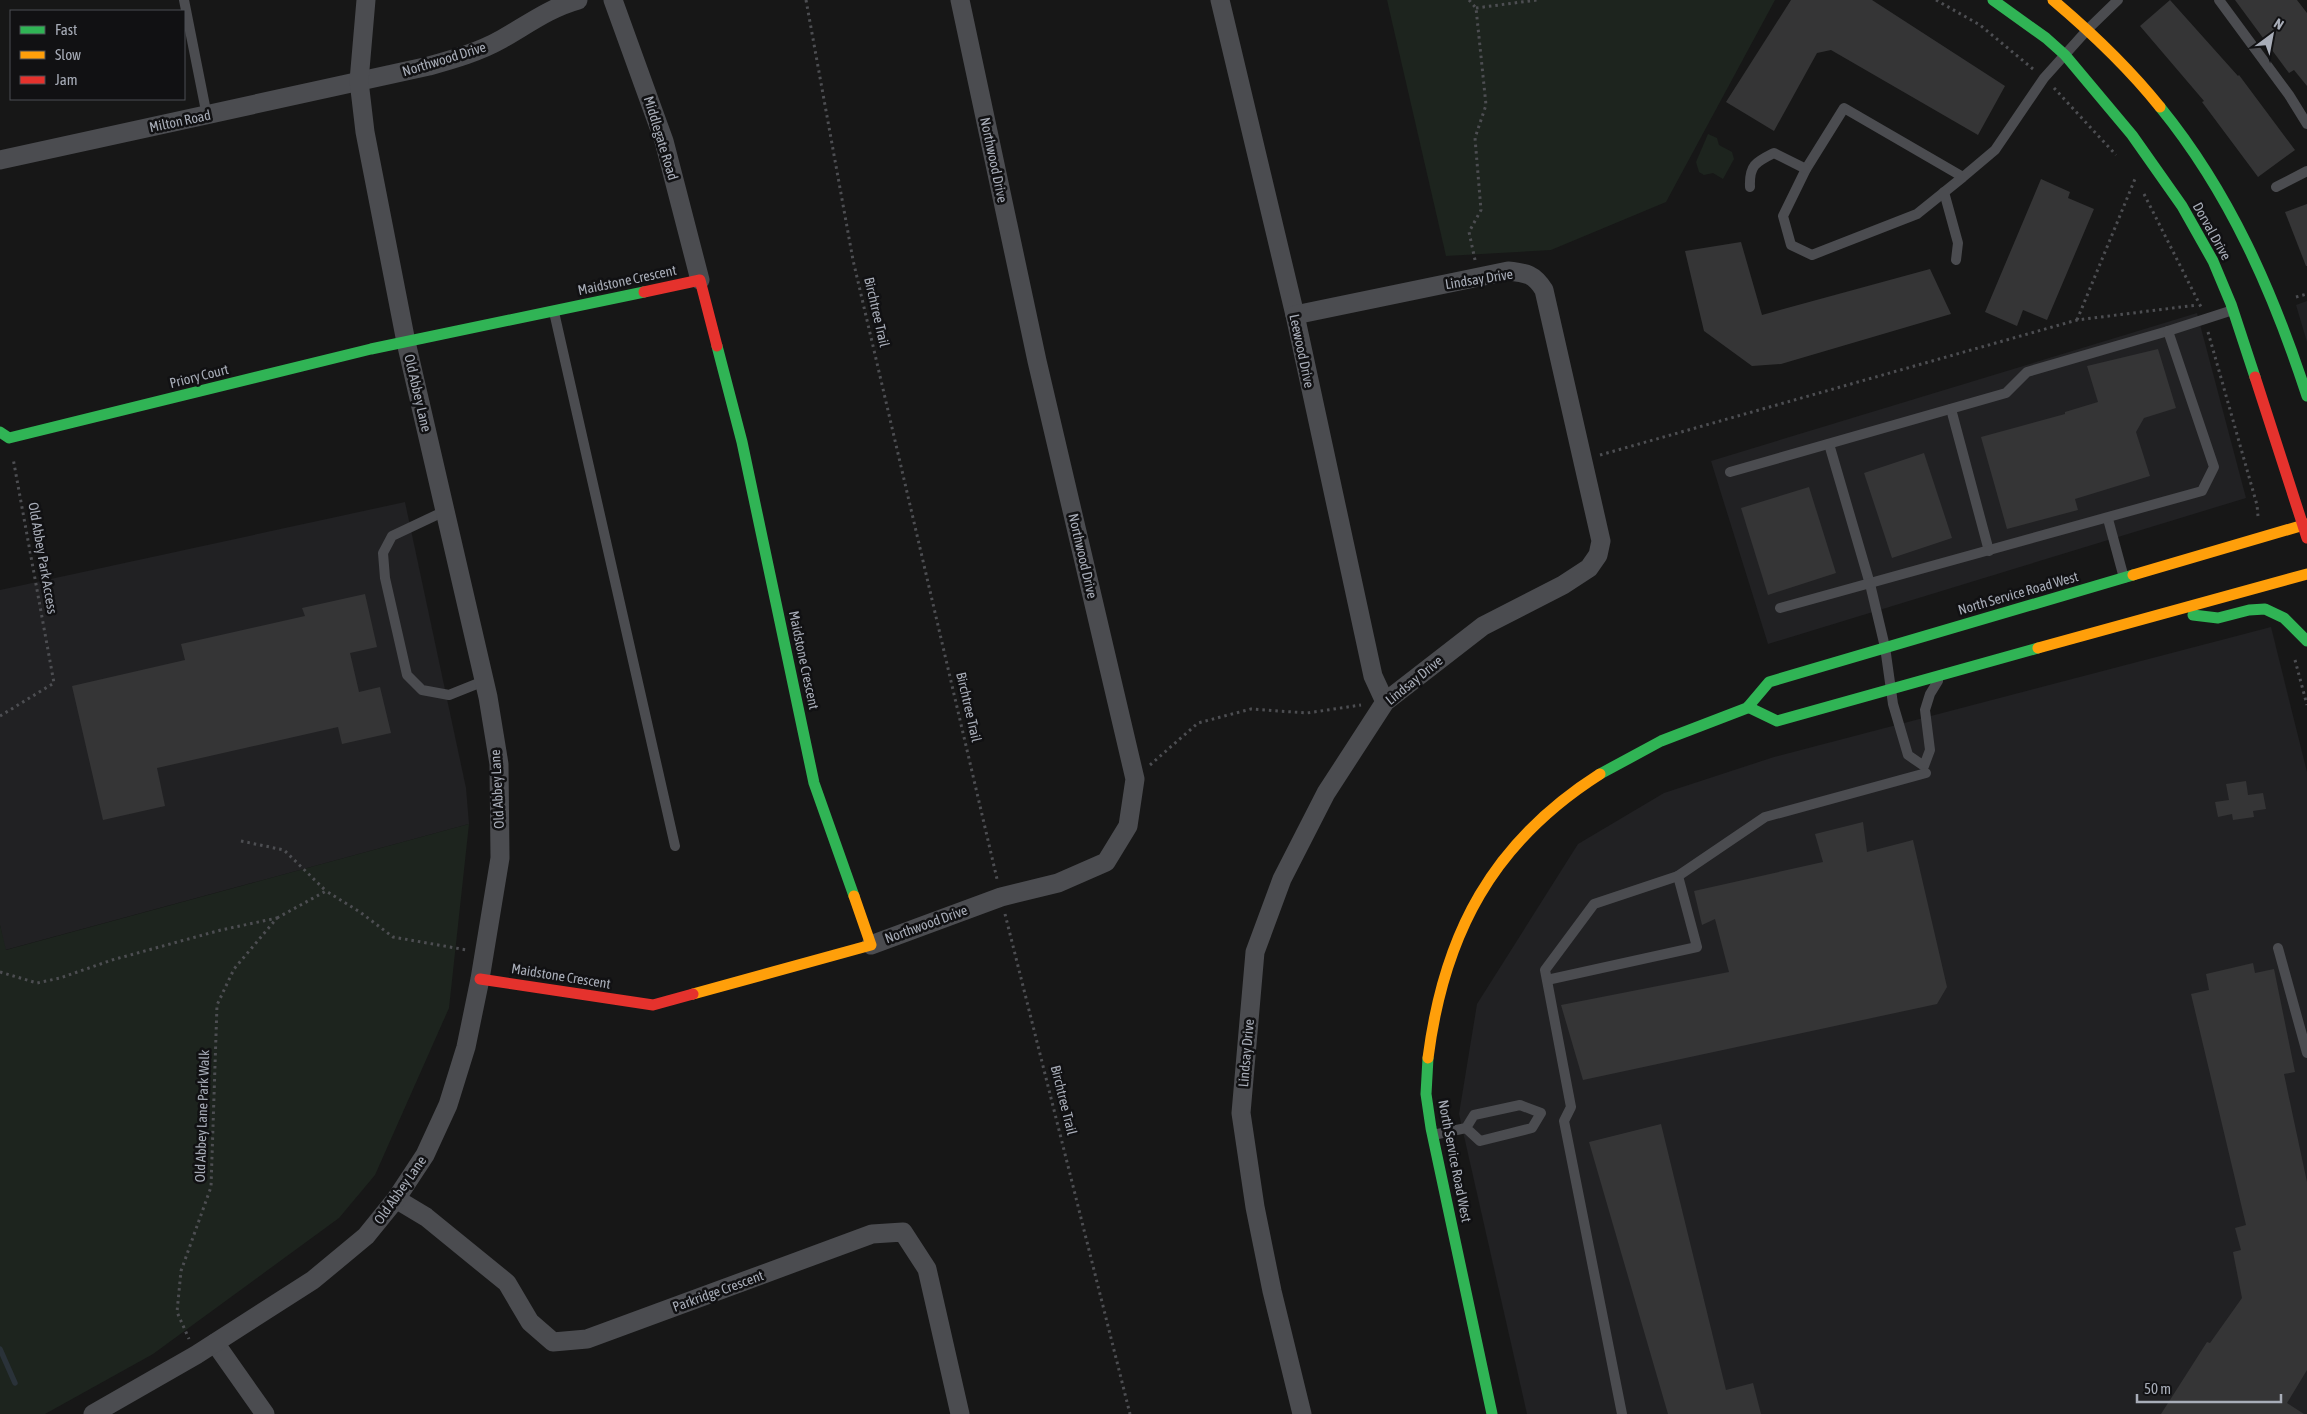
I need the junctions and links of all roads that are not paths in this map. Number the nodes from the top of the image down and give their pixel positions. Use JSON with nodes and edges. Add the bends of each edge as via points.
{"nodes":[{"id":1,"x":184,"y":0,"type":"edge"},
{"id":2,"x":366,"y":0,"type":"edge"},
{"id":3,"x":578,"y":0,"type":"edge"},
{"id":4,"x":613,"y":0,"type":"edge"},
{"id":5,"x":960,"y":0,"type":"edge"},
{"id":6,"x":1220,"y":0,"type":"edge"},
{"id":7,"x":1993,"y":0,"type":"edge"},
{"id":8,"x":2053,"y":0,"type":"edge"},
{"id":9,"x":2118,"y":0,"type":"edge"},
{"id":10,"x":2219,"y":0,"type":"edge"},
{"id":11,"x":2088,"y":29,"type":"junction"},
{"id":12,"x":2066,"y":55,"type":"junction"},
{"id":13,"x":359,"y":81,"type":"junction"},
{"id":14,"x":206,"y":116,"type":"junction"},
{"id":15,"x":2307,"y":124,"type":"edge"},
{"id":16,"x":0,"y":160,"type":"edge"},
{"id":17,"x":1806,"y":169,"type":"junction"},
{"id":18,"x":2307,"y":171,"type":"edge"},
{"id":19,"x":1963,"y":177,"type":"junction"},
{"id":20,"x":1750,"y":187,"type":"dead end"},
{"id":21,"x":2276,"y":187,"type":"dead end"},
{"id":22,"x":1944,"y":192,"type":"junction"},
{"id":23,"x":1956,"y":260,"type":"dead end"},
{"id":24,"x":700,"y":280,"type":"junction"},
{"id":25,"x":2233,"y":310,"type":"junction"},
{"id":26,"x":553,"y":311,"type":"junction"},
{"id":27,"x":1295,"y":315,"type":"junction"},
{"id":28,"x":2168,"y":331,"type":"junction"},
{"id":29,"x":406,"y":342,"type":"junction"},
{"id":30,"x":2307,"y":396,"type":"edge"},
{"id":31,"x":1951,"y":409,"type":"junction"},
{"id":32,"x":5,"y":435,"type":"edge"},
{"id":33,"x":1829,"y":444,"type":"junction"},
{"id":34,"x":1730,"y":472,"type":"dead end"},
{"id":35,"x":445,"y":511,"type":"junction"},
{"id":36,"x":2108,"y":519,"type":"junction"},
{"id":37,"x":2305,"y":525,"type":"edge"},
{"id":38,"x":2307,"y":538,"type":"edge"},
{"id":39,"x":1990,"y":551,"type":"junction"},
{"id":40,"x":2307,"y":574,"type":"edge"},
{"id":41,"x":2124,"y":578,"type":"junction"},
{"id":42,"x":1870,"y":584,"type":"junction"},
{"id":43,"x":1780,"y":608,"type":"dead end"},
{"id":44,"x":2172,"y":612,"type":"junction"},
{"id":45,"x":2307,"y":641,"type":"edge"},
{"id":46,"x":1885,"y":647,"type":"junction"},
{"id":47,"x":1942,"y":676,"type":"junction"},
{"id":48,"x":484,"y":681,"type":"junction"},
{"id":49,"x":1891,"y":690,"type":"junction"},
{"id":50,"x":1385,"y":702,"type":"junction"},
{"id":51,"x":1748,"y":708,"type":"junction"},
{"id":52,"x":1926,"y":773,"type":"dead end"},
{"id":53,"x":675,"y":846,"type":"dead end"},
{"id":54,"x":1678,"y":876,"type":"junction"},
{"id":55,"x":871,"y":944,"type":"junction"},
{"id":56,"x":2278,"y":948,"type":"dead end"},
{"id":57,"x":480,"y":979,"type":"junction"},
{"id":58,"x":1547,"y":980,"type":"junction"},
{"id":59,"x":2307,"y":1054,"type":"edge"},
{"id":60,"x":1466,"y":1128,"type":"junction"},
{"id":61,"x":1432,"y":1135,"type":"junction"},
{"id":62,"x":396,"y":1199,"type":"junction"},
{"id":63,"x":215,"y":1343,"type":"junction"},
{"id":64,"x":93,"y":1414,"type":"edge"},
{"id":65,"x":265,"y":1414,"type":"edge"},
{"id":66,"x":960,"y":1414,"type":"edge"},
{"id":67,"x":1302,"y":1414,"type":"edge"},
{"id":68,"x":1492,"y":1414,"type":"edge"},
{"id":69,"x":1622,"y":1414,"type":"edge"}],
"edges":[{"from":1,"to":14,"type":"lane"},
{"from":2,"to":13,"type":"street","name":"Old Abbey Lane"},
{"from":3,"to":13,"type":"street","name":"Northwood Drive","via":[[538,16],[501,40],[474,52],[429,66]]},
{"from":4,"to":24,"type":"street","name":"Middlegate Road","via":[[664,141]]},
{"from":5,"to":55,"type":"street","name":"Northwood Drive","via":[[1037,361],[1135,779],[1128,826],[1106,862],[1058,883],[1001,897]]},
{"from":6,"to":27,"type":"street","name":"Leewood Drive"},
{"from":7,"to":12,"type":"street","name":"Dorval Drive"},
{"from":8,"to":11,"type":"street","name":"Dorval Drive"},
{"from":9,"to":11,"type":"lane"},
{"from":10,"to":15,"type":"lane"},
{"from":11,"to":12,"type":"lane"},
{"from":11,"to":30,"type":"street","name":"Dorval Drive","via":[[2142,85],[2201,159],[2257,260],[2297,361]]},
{"from":12,"to":19,"type":"lane","via":[[2044,78],[1995,150]]},
{"from":12,"to":25,"type":"street","name":"Dorval Drive","via":[[2132,135],[2182,206],[2213,261]]},
{"from":13,"to":14,"type":"street","name":"Milton Road"},
{"from":13,"to":29,"type":"street","name":"Old Abbey Lane","via":[[365,132]]},
{"from":14,"to":16,"type":"street","name":"Milton Road"},
{"from":17,"to":19,"type":"lane","via":[[1844,108]]},
{"from":17,"to":20,"type":"lane","via":[[1774,152],[1756,162],[1749,173]]},
{"from":17,"to":22,"type":"lane","via":[[1783,216],[1791,245],[1812,255],[1917,214]]},
{"from":18,"to":21,"type":"lane"},
{"from":19,"to":22,"type":"lane"},
{"from":22,"to":23,"type":"lane","via":[[1958,243]]},
{"from":24,"to":26,"type":"street","name":"Maidstone Crescent"},
{"from":24,"to":55,"type":"street","name":"Maidstone Crescent","via":[[742,442],[814,783]]},
{"from":25,"to":28,"type":"lane"},
{"from":25,"to":37,"type":"street","name":"Dorval Drive"},
{"from":26,"to":29,"type":"street","name":"Maidstone Crescent"},
{"from":26,"to":53,"type":"lane"},
{"from":27,"to":50,"type":"street","name":"Leewood Drive","via":[[1373,676]]},
{"from":27,"to":50,"type":"street","name":"Lindsay Drive","via":[[1508,271],[1524,272],[1537,279],[1544,290],[1602,541],[1598,555],[1589,568],[1563,585],[1483,626]]},
{"from":28,"to":31,"type":"lane","via":[[2027,372],[2006,393]]},
{"from":28,"to":36,"type":"lane","via":[[2214,467],[2202,491]]},
{"from":29,"to":32,"type":"street","name":"Priory Court"},
{"from":29,"to":35,"type":"street","name":"Old Abbey Lane"},
{"from":31,"to":33,"type":"lane"},
{"from":31,"to":39,"type":"lane"},
{"from":33,"to":34,"type":"lane"},
{"from":33,"to":42,"type":"lane"},
{"from":35,"to":48,"type":"street","name":"Old Abbey Lane"},
{"from":35,"to":48,"type":"lane","via":[[392,536],[383,553],[387,588],[407,675],[422,690],[449,695]]},
{"from":36,"to":39,"type":"lane"},
{"from":36,"to":41,"type":"lane"},
{"from":37,"to":38,"type":"street","name":"Dorval Drive"},
{"from":37,"to":41,"type":"street","name":"North Service Road West"},
{"from":39,"to":42,"type":"lane"},
{"from":40,"to":44,"type":"street"},
{"from":41,"to":46,"type":"street","name":"North Service Road West"},
{"from":42,"to":43,"type":"lane"},
{"from":42,"to":46,"type":"lane"},
{"from":44,"to":45,"type":"street","via":[[2218,618],[2264,609],[2284,618]]},
{"from":44,"to":47,"type":"street"},
{"from":46,"to":49,"type":"lane"},
{"from":46,"to":51,"type":"street","name":"North Service Road West","via":[[1769,682]]},
{"from":47,"to":49,"type":"street"},
{"from":47,"to":49,"type":"lane","via":[[1930,694],[1925,710],[1930,750],[1924,766],[1908,755]]},
{"from":48,"to":57,"type":"street","name":"Old Abbey Lane","via":[[499,764],[500,858]]},
{"from":49,"to":51,"type":"street","via":[[1777,721]]},
{"from":50,"to":67,"type":"street","name":"Lindsay Drive","via":[[1322,801],[1282,879],[1255,952],[1240,1113],[1270,1282]]},
{"from":51,"to":61,"type":"street","name":"North Service Road West","via":[[1662,740],[1596,776],[1557,806],[1498,865],[1480,891],[1460,936],[1433,1031],[1426,1093]]},
{"from":52,"to":54,"type":"lane","via":[[1765,817]]},
{"from":54,"to":58,"type":"lane","via":[[1594,904],[1545,970]]},
{"from":54,"to":58,"type":"lane","via":[[1698,948]]},
{"from":55,"to":57,"type":"street","name":"Maidstone Crescent","via":[[653,1005]]},
{"from":56,"to":59,"type":"lane"},
{"from":57,"to":62,"type":"street","name":"Old Abbey Lane","via":[[466,1047],[448,1105],[425,1155]]},
{"from":58,"to":69,"type":"lane","via":[[1571,1107],[1564,1121]]},
{"from":60,"to":60,"type":"lane","via":[[1480,1141],[1532,1128],[1541,1113],[1520,1104],[1474,1115]]},
{"from":60,"to":61,"type":"lane"},
{"from":61,"to":68,"type":"street","name":"North Service Road West"},
{"from":62,"to":63,"type":"street","name":"Old Abbey Lane","via":[[366,1236],[313,1280]]},
{"from":62,"to":66,"type":"street","name":"Parkridge Crescent","via":[[426,1217],[507,1283],[530,1322],[553,1342],[587,1339],[872,1234],[903,1232],[927,1269]]},
{"from":63,"to":64,"type":"street","name":"Old Abbey Lane"},
{"from":63,"to":65,"type":"street"}]}
